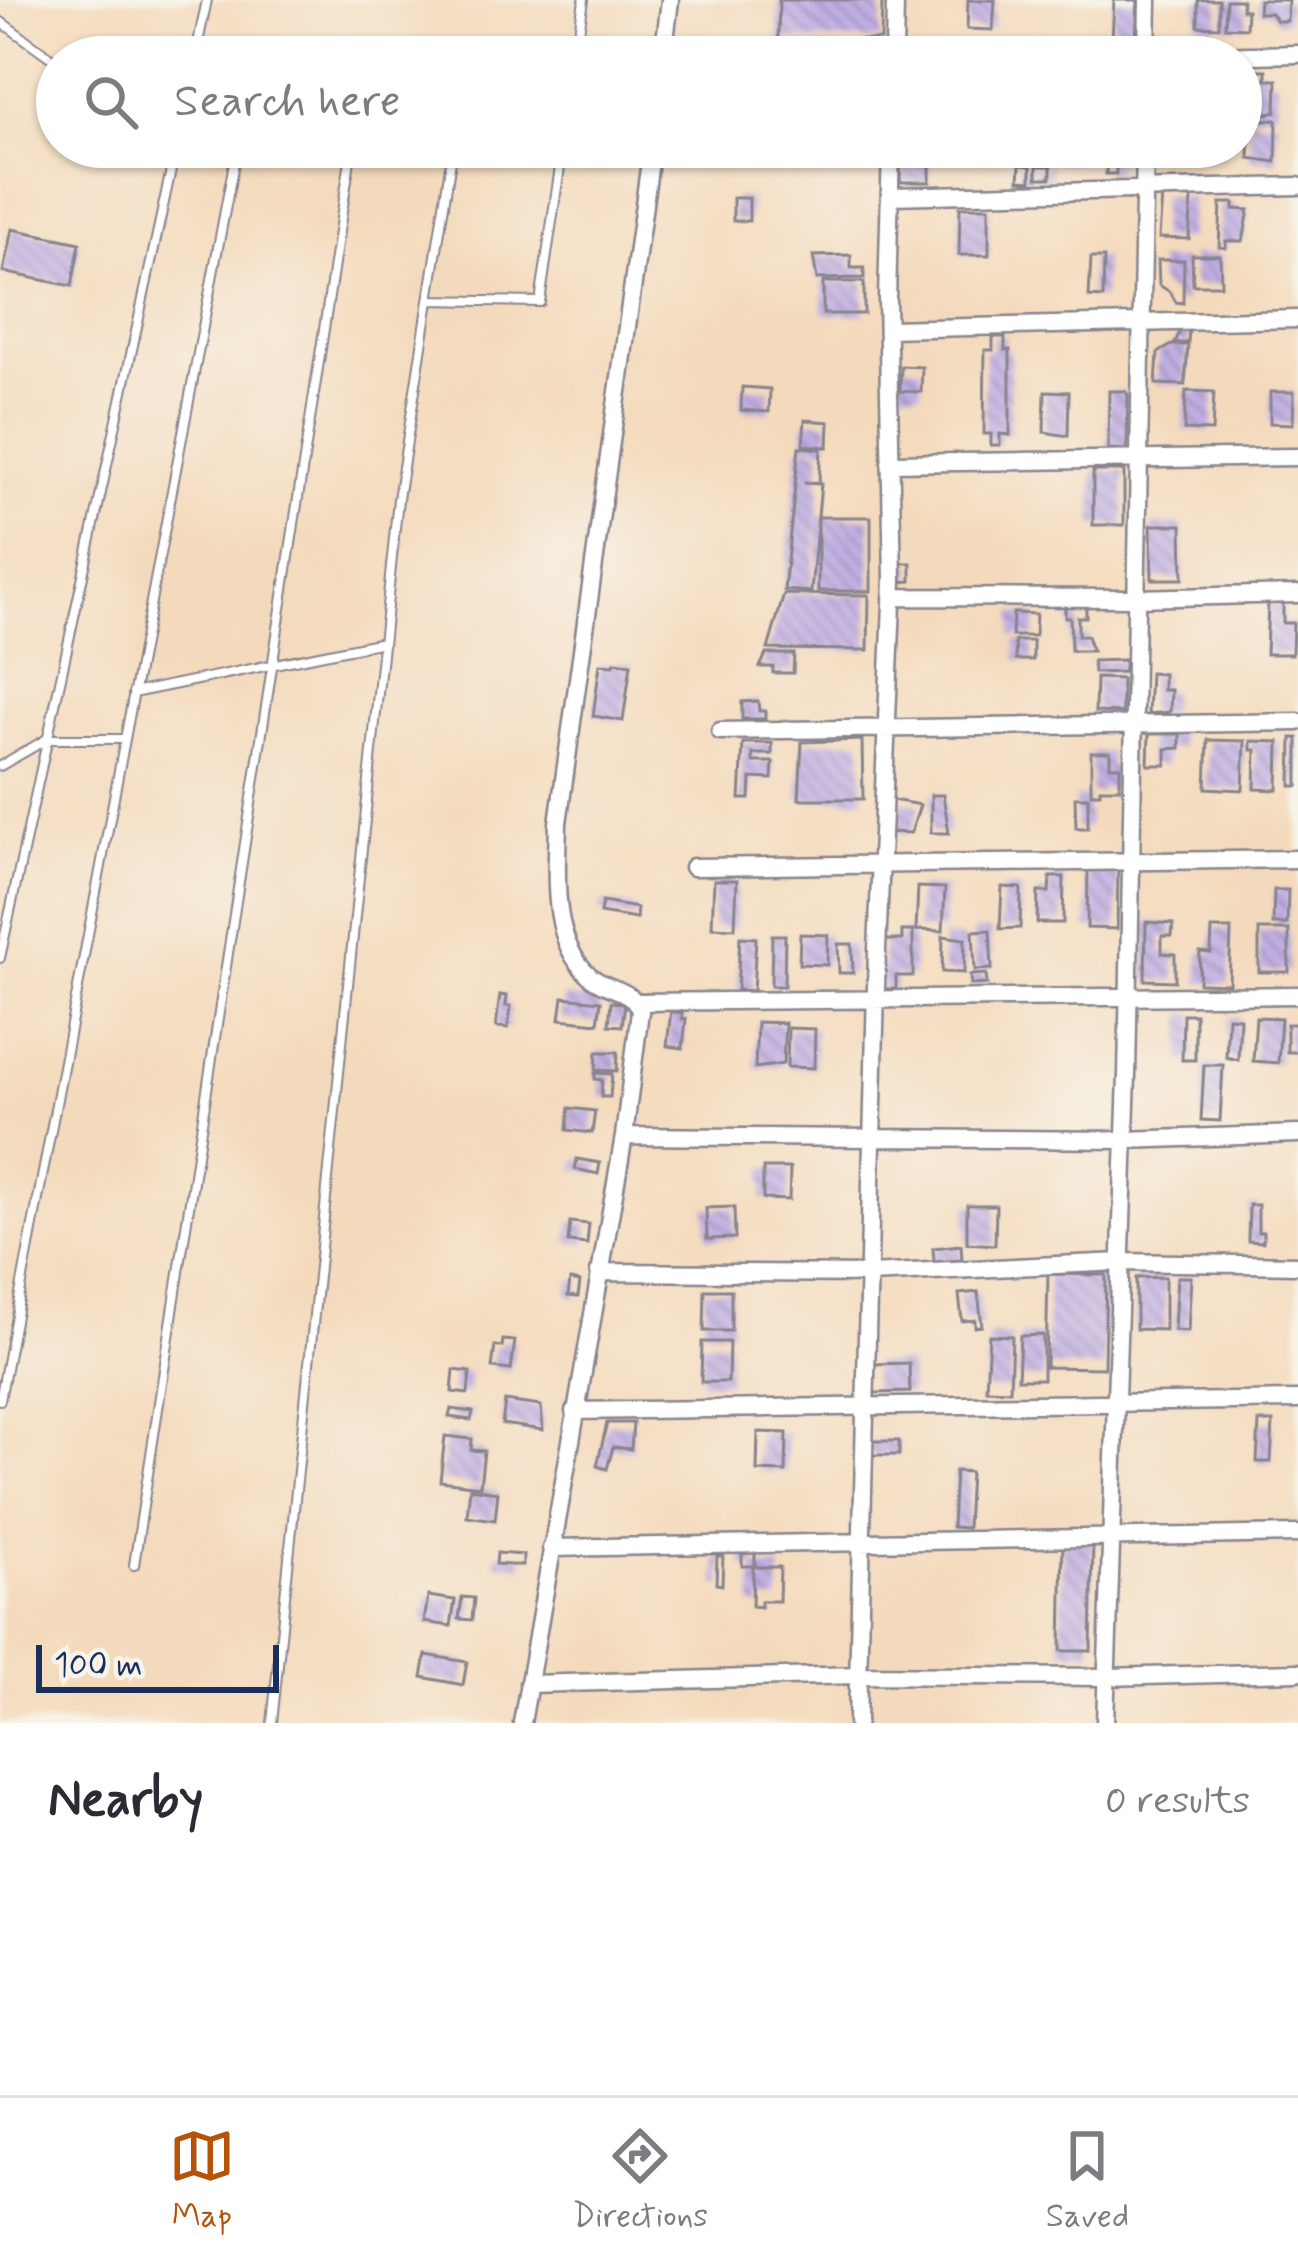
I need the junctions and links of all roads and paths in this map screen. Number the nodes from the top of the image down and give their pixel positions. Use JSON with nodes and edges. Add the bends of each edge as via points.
{"nodes":[{"id":1,"x":207,"y":0,"type":"edge"},
{"id":2,"x":584,"y":0,"type":"edge"},
{"id":3,"x":670,"y":0,"type":"edge"},
{"id":4,"x":895,"y":0,"type":"edge"},
{"id":5,"x":1148,"y":0,"type":"edge"},
{"id":6,"x":0,"y":21,"type":"edge"},
{"id":7,"x":199,"y":36,"type":"edge"},
{"id":8,"x":578,"y":36,"type":"edge"},
{"id":9,"x":666,"y":36,"type":"edge"},
{"id":10,"x":894,"y":36,"type":"edge"},
{"id":11,"x":1147,"y":36,"type":"edge"},
{"id":12,"x":36,"y":47,"type":"edge"},
{"id":13,"x":1298,"y":54,"type":"edge"},
{"id":14,"x":1262,"y":55,"type":"edge"},
{"id":15,"x":171,"y":168,"type":"edge"},
{"id":16,"x":233,"y":168,"type":"edge"},
{"id":17,"x":349,"y":168,"type":"edge"},
{"id":18,"x":449,"y":168,"type":"edge"},
{"id":19,"x":559,"y":168,"type":"edge"},
{"id":20,"x":649,"y":168,"type":"edge"},
{"id":21,"x":891,"y":168,"type":"edge"},
{"id":22,"x":1145,"y":168,"type":"edge"},
{"id":23,"x":1298,"y":186,"type":"edge"},
{"id":24,"x":1144,"y":190,"type":"junction"},
{"id":25,"x":890,"y":196,"type":"junction"},
{"id":26,"x":429,"y":301,"type":"junction"},
{"id":27,"x":1298,"y":319,"type":"edge"},
{"id":28,"x":1141,"y":322,"type":"junction"},
{"id":29,"x":888,"y":329,"type":"junction"},
{"id":30,"x":1298,"y":457,"type":"edge"},
{"id":31,"x":1139,"y":460,"type":"junction"},
{"id":32,"x":890,"y":463,"type":"junction"},
{"id":33,"x":1298,"y":594,"type":"edge"},
{"id":34,"x":892,"y":597,"type":"junction"},
{"id":35,"x":1136,"y":598,"type":"junction"},
{"id":36,"x":383,"y":642,"type":"junction"},
{"id":37,"x":273,"y":662,"type":"junction"},
{"id":38,"x":134,"y":693,"type":"junction"},
{"id":39,"x":1298,"y":722,"type":"edge"},
{"id":40,"x":1133,"y":723,"type":"junction"},
{"id":41,"x":886,"y":728,"type":"junction"},
{"id":42,"x":720,"y":731,"type":"dead end"},
{"id":43,"x":47,"y":739,"type":"junction"},
{"id":44,"x":125,"y":740,"type":"junction"},
{"id":45,"x":0,"y":766,"type":"edge"},
{"id":46,"x":1298,"y":859,"type":"edge"},
{"id":47,"x":1131,"y":861,"type":"junction"},
{"id":48,"x":881,"y":864,"type":"junction"},
{"id":49,"x":693,"y":867,"type":"dead end"},
{"id":50,"x":0,"y":958,"type":"edge"},
{"id":51,"x":1298,"y":995,"type":"edge"},
{"id":52,"x":1128,"y":999,"type":"junction"},
{"id":53,"x":637,"y":1002,"type":"junction"},
{"id":54,"x":876,"y":1002,"type":"junction"},
{"id":55,"x":1298,"y":1134,"type":"edge"},
{"id":56,"x":624,"y":1136,"type":"junction"},
{"id":57,"x":872,"y":1137,"type":"junction"},
{"id":58,"x":1124,"y":1140,"type":"junction"},
{"id":59,"x":1120,"y":1262,"type":"junction"},
{"id":60,"x":1298,"y":1265,"type":"edge"},
{"id":61,"x":599,"y":1272,"type":"junction"},
{"id":62,"x":868,"y":1274,"type":"junction"},
{"id":63,"x":0,"y":1400,"type":"edge"},
{"id":64,"x":1116,"y":1400,"type":"junction"},
{"id":65,"x":1298,"y":1400,"type":"edge"},
{"id":66,"x":865,"y":1409,"type":"junction"},
{"id":67,"x":574,"y":1411,"type":"junction"},
{"id":68,"x":1298,"y":1534,"type":"edge"},
{"id":69,"x":1111,"y":1536,"type":"junction"},
{"id":70,"x":862,"y":1539,"type":"junction"},
{"id":71,"x":551,"y":1548,"type":"junction"},
{"id":72,"x":134,"y":1565,"type":"dead end"},
{"id":73,"x":1298,"y":1672,"type":"edge"},
{"id":74,"x":858,"y":1675,"type":"junction"},
{"id":75,"x":1106,"y":1677,"type":"junction"},
{"id":76,"x":528,"y":1684,"type":"junction"},
{"id":77,"x":272,"y":1723,"type":"edge"},
{"id":78,"x":522,"y":1723,"type":"edge"},
{"id":79,"x":857,"y":1723,"type":"edge"},
{"id":80,"x":1105,"y":1723,"type":"edge"}],
"edges":[{"from":1,"to":7,"type":"lane"},
{"from":2,"to":8,"type":"lane"},
{"from":3,"to":9,"type":"street"},
{"from":4,"to":10,"type":"street"},
{"from":5,"to":11,"type":"street"},
{"from":6,"to":12,"type":"lane"},
{"from":13,"to":14,"type":"street"},
{"from":15,"to":43,"type":"lane"},
{"from":16,"to":38,"type":"lane"},
{"from":17,"to":37,"type":"lane"},
{"from":18,"to":26,"type":"lane"},
{"from":19,"to":26,"type":"lane","via":[[540,302]]},
{"from":20,"to":53,"type":"street","via":[[556,877],[572,952],[590,976]]},
{"from":21,"to":25,"type":"street"},
{"from":22,"to":24,"type":"street"},
{"from":23,"to":24,"type":"street"},
{"from":24,"to":25,"type":"street"},
{"from":24,"to":28,"type":"street"},
{"from":25,"to":29,"type":"street"},
{"from":26,"to":36,"type":"lane"},
{"from":27,"to":28,"type":"street"},
{"from":28,"to":29,"type":"street"},
{"from":28,"to":31,"type":"street"},
{"from":29,"to":32,"type":"street"},
{"from":30,"to":31,"type":"street"},
{"from":31,"to":32,"type":"street"},
{"from":31,"to":35,"type":"street"},
{"from":32,"to":34,"type":"street"},
{"from":33,"to":35,"type":"street"},
{"from":34,"to":35,"type":"street"},
{"from":34,"to":41,"type":"street"},
{"from":35,"to":40,"type":"street"},
{"from":36,"to":37,"type":"lane"},
{"from":36,"to":77,"type":"lane"},
{"from":37,"to":38,"type":"lane"},
{"from":37,"to":72,"type":"lane"},
{"from":38,"to":44,"type":"lane"},
{"from":39,"to":40,"type":"street"},
{"from":40,"to":41,"type":"street"},
{"from":40,"to":47,"type":"street"},
{"from":41,"to":42,"type":"street"},
{"from":41,"to":48,"type":"street"},
{"from":43,"to":44,"type":"lane"},
{"from":43,"to":45,"type":"lane"},
{"from":43,"to":50,"type":"lane"},
{"from":44,"to":63,"type":"lane"},
{"from":46,"to":47,"type":"street"},
{"from":47,"to":48,"type":"street"},
{"from":47,"to":52,"type":"street"},
{"from":48,"to":49,"type":"street"},
{"from":48,"to":54,"type":"street"},
{"from":51,"to":52,"type":"street"},
{"from":52,"to":54,"type":"street"},
{"from":52,"to":58,"type":"street"},
{"from":53,"to":54,"type":"street"},
{"from":53,"to":56,"type":"street"},
{"from":54,"to":57,"type":"street"},
{"from":55,"to":58,"type":"street"},
{"from":56,"to":57,"type":"street"},
{"from":56,"to":61,"type":"street"},
{"from":57,"to":58,"type":"street"},
{"from":57,"to":62,"type":"street"},
{"from":58,"to":59,"type":"street"},
{"from":59,"to":60,"type":"street"},
{"from":59,"to":62,"type":"street"},
{"from":59,"to":64,"type":"street"},
{"from":61,"to":62,"type":"street"},
{"from":61,"to":67,"type":"street"},
{"from":62,"to":66,"type":"street"},
{"from":64,"to":65,"type":"street"},
{"from":64,"to":66,"type":"street"},
{"from":64,"to":69,"type":"street"},
{"from":66,"to":67,"type":"street"},
{"from":66,"to":70,"type":"street"},
{"from":67,"to":71,"type":"street"},
{"from":68,"to":69,"type":"street"},
{"from":69,"to":70,"type":"street"},
{"from":69,"to":75,"type":"street"},
{"from":70,"to":71,"type":"street"},
{"from":70,"to":74,"type":"street"},
{"from":71,"to":76,"type":"street"},
{"from":73,"to":75,"type":"street"},
{"from":74,"to":75,"type":"street"},
{"from":74,"to":76,"type":"street"},
{"from":74,"to":79,"type":"street"},
{"from":75,"to":80,"type":"street"},
{"from":76,"to":78,"type":"street"}]}
